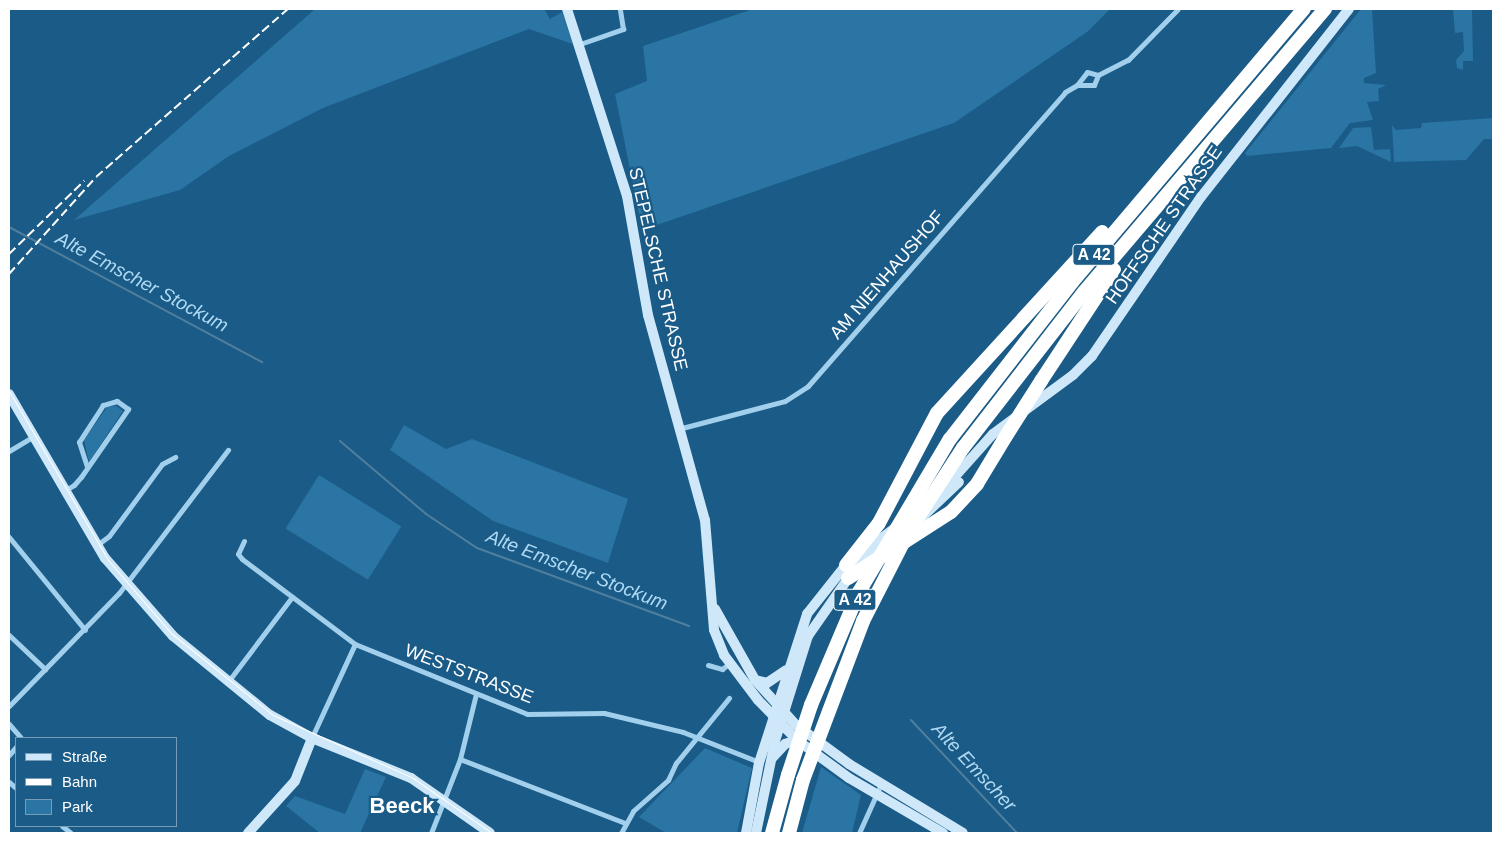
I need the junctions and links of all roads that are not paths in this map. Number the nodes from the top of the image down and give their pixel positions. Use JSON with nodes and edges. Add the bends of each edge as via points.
{"nodes":[{"id":1,"x":566,"y":9,"type":"edge"},
{"id":2,"x":620,"y":9,"type":"edge"},
{"id":3,"x":1178,"y":9,"type":"edge"},
{"id":4,"x":1304,"y":9,"type":"edge"},
{"id":5,"x":1325,"y":9,"type":"edge"},
{"id":6,"x":1349,"y":9,"type":"edge"},
{"id":7,"x":580,"y":44,"type":"junction"},
{"id":8,"x":1098,"y":75,"type":"junction"},
{"id":9,"x":1077,"y":85,"type":"junction"},
{"id":10,"x":1149,"y":191,"type":"junction"},
{"id":11,"x":1149,"y":215,"type":"junction"},
{"id":12,"x":9,"y":394,"type":"edge"},
{"id":13,"x":682,"y":428,"type":"junction"},
{"id":14,"x":32,"y":437,"type":"junction"},
{"id":15,"x":228,"y":450,"type":"dead end"},
{"id":16,"x":9,"y":451,"type":"edge"},
{"id":17,"x":174,"y":457,"type":"dead end"},
{"id":18,"x":87,"y":467,"type":"junction"},
{"id":19,"x":63,"y":491,"type":"junction"},
{"id":20,"x":9,"y":538,"type":"edge"},
{"id":21,"x":244,"y":541,"type":"dead end"},
{"id":22,"x":97,"y":546,"type":"junction"},
{"id":23,"x":847,"y":571,"type":"junction"},
{"id":24,"x":124,"y":585,"type":"junction"},
{"id":25,"x":292,"y":597,"type":"junction"},
{"id":26,"x":712,"y":598,"type":"junction"},
{"id":27,"x":813,"y":603,"type":"junction"},
{"id":28,"x":823,"y":609,"type":"junction"},
{"id":29,"x":85,"y":630,"type":"junction"},
{"id":30,"x":9,"y":635,"type":"edge"},
{"id":31,"x":355,"y":644,"type":"junction"},
{"id":32,"x":730,"y":663,"type":"junction"},
{"id":33,"x":708,"y":665,"type":"dead end"},
{"id":34,"x":45,"y":669,"type":"junction"},
{"id":35,"x":786,"y":670,"type":"junction"},
{"id":36,"x":755,"y":680,"type":"junction"},
{"id":37,"x":227,"y":683,"type":"junction"},
{"id":38,"x":476,"y":694,"type":"junction"},
{"id":39,"x":729,"y":698,"type":"dead end"},
{"id":40,"x":9,"y":706,"type":"edge"},
{"id":41,"x":780,"y":709,"type":"junction"},
{"id":42,"x":777,"y":721,"type":"junction"},
{"id":43,"x":9,"y":724,"type":"edge"},
{"id":44,"x":20,"y":737,"type":"edge"},
{"id":45,"x":312,"y":738,"type":"junction"},
{"id":46,"x":696,"y":739,"type":"junction"},
{"id":47,"x":797,"y":740,"type":"junction"},
{"id":48,"x":460,"y":759,"type":"junction"},
{"id":49,"x":771,"y":760,"type":"junction"},
{"id":50,"x":760,"y":763,"type":"junction"},
{"id":51,"x":878,"y":789,"type":"junction"},
{"id":52,"x":445,"y":800,"type":"junction"},
{"id":53,"x":625,"y":823,"type":"junction"},
{"id":54,"x":254,"y":831,"type":"edge"},
{"id":55,"x":431,"y":833,"type":"edge"},
{"id":56,"x":490,"y":833,"type":"edge"},
{"id":57,"x":621,"y":833,"type":"edge"},
{"id":58,"x":746,"y":833,"type":"edge"},
{"id":59,"x":756,"y":833,"type":"edge"},
{"id":60,"x":772,"y":833,"type":"edge"},
{"id":61,"x":789,"y":833,"type":"edge"},
{"id":62,"x":859,"y":833,"type":"edge"},
{"id":63,"x":943,"y":833,"type":"edge"},
{"id":64,"x":963,"y":833,"type":"edge"}],
"edges":[{"from":1,"to":7,"type":"street","name":"STEPELSCHE STRASSE"},
{"from":2,"to":7,"type":"street","via":[[623,29]]},
{"from":3,"to":8,"type":"street","name":"AM NIENHAUSHOF","via":[[1141,50]]},
{"from":4,"to":10,"type":"highway","number":"A 42"},
{"from":5,"to":11,"type":"highway","number":"A 42"},
{"from":6,"to":23,"type":"street","name":"HOFFSCHE STRASSE","via":[[1201,197],[1092,356],[987,440],[945,500]]},
{"from":7,"to":13,"type":"street","name":"STEPELSCHE STRASSE","via":[[627,196],[646,307]]},
{"from":8,"to":9,"type":"street","name":"AM NIENHAUSHOF","via":[[1086,72]]},
{"from":8,"to":9,"type":"street","name":"AM NIENHAUSHOF","via":[[1090,88]]},
{"from":9,"to":13,"type":"street","name":"AM NIENHAUSHOF","via":[[1065,92],[808,386],[785,401]]},
{"from":10,"to":23,"type":"highway","via":[[1126,206],[946,402],[915,448],[879,523]]},
{"from":10,"to":60,"type":"highway","number":"A 42","bridge":true,"via":[[1010,359],[950,439],[896,524],[856,600],[811,704]]},
{"from":11,"to":23,"type":"highway","bridge":true,"via":[[977,484],[951,512]]},
{"from":11,"to":61,"type":"highway","number":"A 42","bridge":true,"via":[[1054,328],[963,448],[909,531],[862,621],[802,780]]},
{"from":12,"to":14,"type":"street"},
{"from":13,"to":26,"type":"street","name":"STEPELSCHE STRASSE","via":[[710,544]]},
{"from":14,"to":16,"type":"street"},
{"from":14,"to":19,"type":"street"},
{"from":15,"to":24,"type":"street"},
{"from":17,"to":22,"type":"street","via":[[162,464],[109,536]]},
{"from":18,"to":18,"type":"street","via":[[128,409],[117,401],[103,405],[79,442]]},
{"from":18,"to":19,"type":"street","via":[[74,485]]},
{"from":19,"to":22,"type":"street"},
{"from":20,"to":29,"type":"street"},
{"from":21,"to":25,"type":"street","name":"WESTSTRASSE","via":[[238,554],[242,559]]},
{"from":22,"to":24,"type":"street"},
{"from":23,"to":27,"type":"street","name":"HOFFSCHE STRASSE"},
{"from":23,"to":28,"type":"street","name":"HOFFSCHE STRASSE"},
{"from":24,"to":29,"type":"street"},
{"from":24,"to":37,"type":"street","via":[[155,619]]},
{"from":25,"to":31,"type":"street","name":"WESTSTRASSE"},
{"from":25,"to":37,"type":"street"},
{"from":26,"to":32,"type":"street","name":"STEPELSCHE STRASSE","via":[[714,630]]},
{"from":26,"to":36,"type":"street","name":"STEPELSCHE STRASSE","via":[[720,624]]},
{"from":27,"to":28,"type":"street"},
{"from":27,"to":35,"type":"street","name":"HOFFSCHE STRASSE"},
{"from":28,"to":41,"type":"street","name":"HOFFSCHE STRASSE","via":[[808,636]]},
{"from":29,"to":34,"type":"street"},
{"from":30,"to":34,"type":"street"},
{"from":31,"to":38,"type":"street","name":"WESTSTRASSE"},
{"from":31,"to":45,"type":"street"},
{"from":32,"to":33,"type":"street","via":[[722,669]]},
{"from":32,"to":42,"type":"street","name":"STEPELSCHE STRASSE"},
{"from":34,"to":40,"type":"street"},
{"from":35,"to":36,"type":"street","via":[[767,683]]},
{"from":35,"to":41,"type":"street","name":"HOFFSCHE STRASSE"},
{"from":36,"to":41,"type":"street","name":"STEPELSCHE STRASSE"},
{"from":37,"to":45,"type":"street"},
{"from":38,"to":46,"type":"street","name":"WESTSTRASSE","via":[[527,714],[590,710]]},
{"from":38,"to":48,"type":"street"},
{"from":39,"to":46,"type":"street"},
{"from":41,"to":42,"type":"street","name":"HOFFSCHE STRASSE"},
{"from":41,"to":51,"type":"street","name":"STEPELSCHE STRASSE"},
{"from":42,"to":47,"type":"street","name":"STEPELSCHE STRASSE"},
{"from":42,"to":49,"type":"street","name":"HOFFSCHE STRASSE"},
{"from":42,"to":50,"type":"street","name":"HOFFSCHE STRASSE"},
{"from":43,"to":44,"type":"street"},
{"from":45,"to":52,"type":"street","via":[[405,775]]},
{"from":45,"to":54,"type":"street","via":[[295,781]]},
{"from":46,"to":50,"type":"street","name":"WESTSTRASSE"},
{"from":46,"to":53,"type":"street","via":[[668,780],[638,805]]},
{"from":47,"to":49,"type":"street","via":[[785,744]]},
{"from":47,"to":51,"type":"street","name":"STEPELSCHE STRASSE"},
{"from":48,"to":52,"type":"street"},
{"from":48,"to":53,"type":"street"},
{"from":49,"to":59,"type":"street","name":"HOFFSCHE STRASSE"},
{"from":50,"to":58,"type":"street","name":"HOFFSCHE STRASSE"},
{"from":51,"to":62,"type":"street"},
{"from":51,"to":63,"type":"street"},
{"from":51,"to":64,"type":"street"},
{"from":52,"to":55,"type":"street"},
{"from":52,"to":56,"type":"street"},
{"from":53,"to":57,"type":"street"}]}
